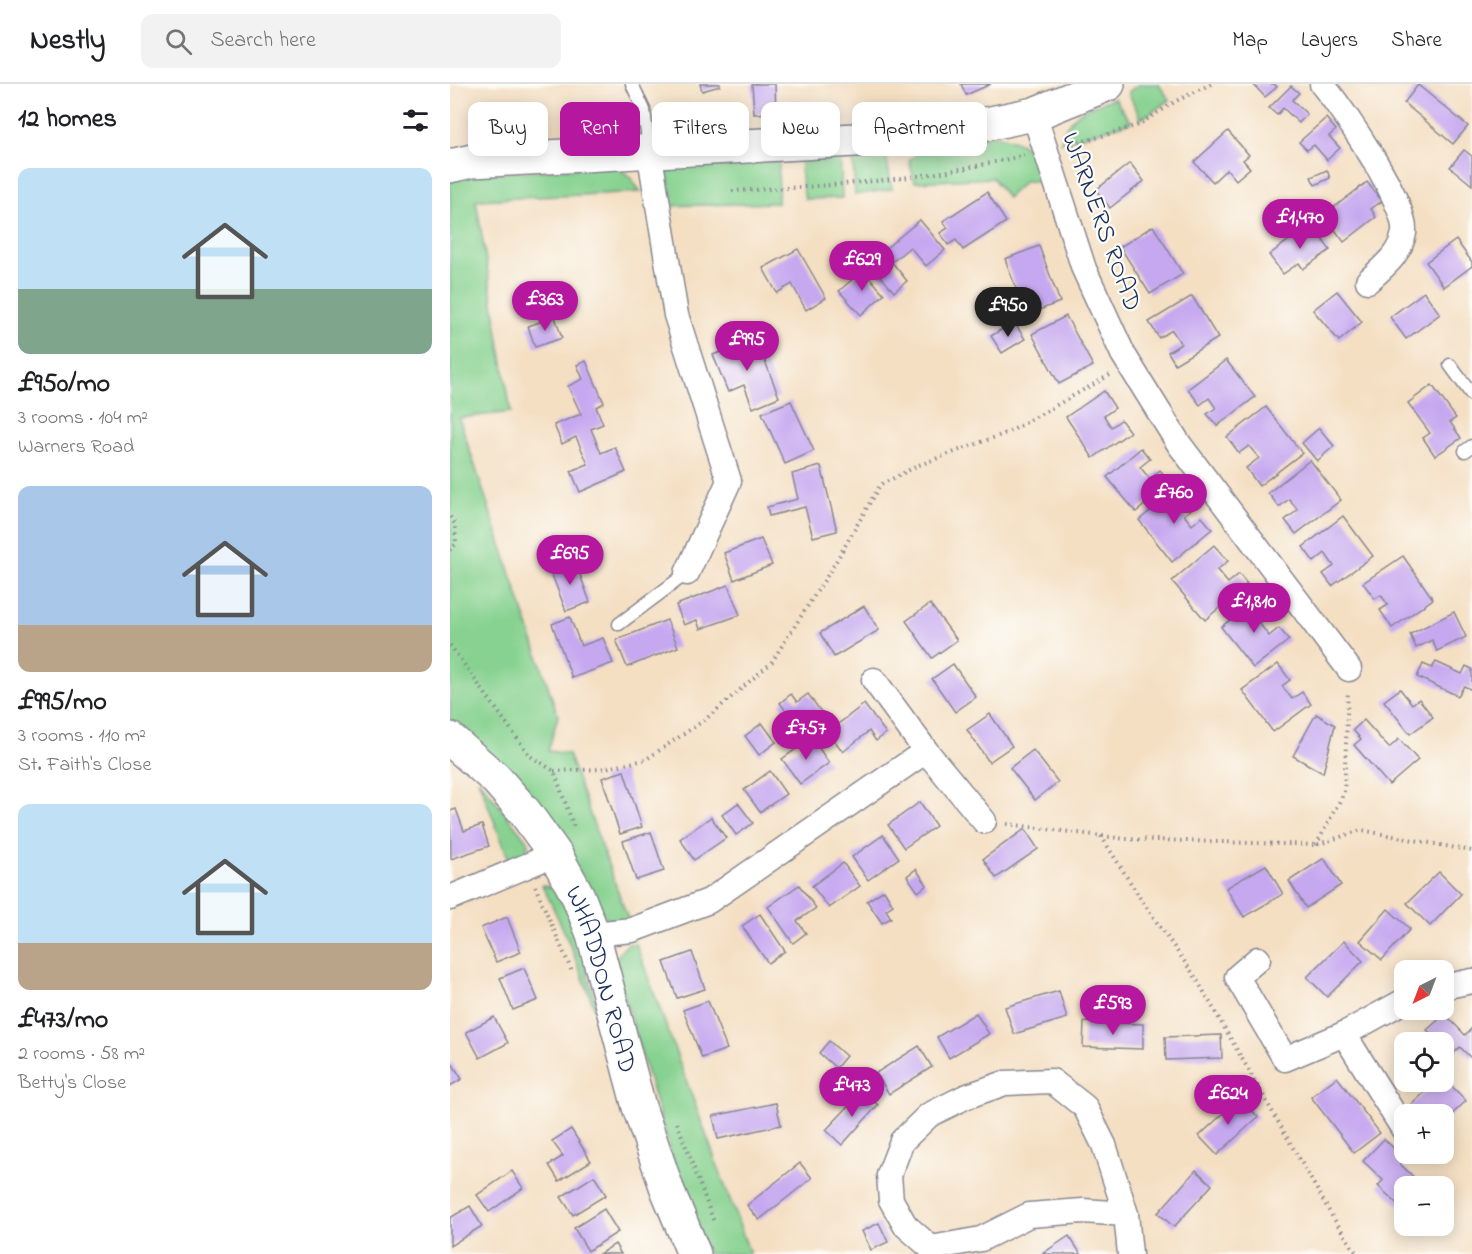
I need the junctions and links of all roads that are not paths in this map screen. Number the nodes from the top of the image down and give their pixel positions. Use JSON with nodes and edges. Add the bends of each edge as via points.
{"nodes":[{"id":1,"x":632,"y":84,"type":"edge"},
{"id":2,"x":1108,"y":84,"type":"edge"},
{"id":3,"x":1322,"y":84,"type":"edge"},
{"id":4,"x":1034,"y":114,"type":"junction"},
{"id":5,"x":649,"y":150,"type":"junction"},
{"id":6,"x":450,"y":166,"type":"edge"},
{"id":7,"x":1368,"y":281,"type":"dead end"},
{"id":8,"x":1449,"y":365,"type":"dead end"},
{"id":9,"x":1472,"y":395,"type":"edge"},
{"id":10,"x":687,"y":573,"type":"joint"},
{"id":11,"x":619,"y":624,"type":"dead end"},
{"id":12,"x":1349,"y":669,"type":"road end"},
{"id":13,"x":873,"y":680,"type":"dead end"},
{"id":14,"x":450,"y":739,"type":"edge"},
{"id":15,"x":926,"y":751,"type":"junction"},
{"id":16,"x":984,"y":821,"type":"road end"},
{"id":17,"x":553,"y":853,"type":"junction"},
{"id":18,"x":450,"y":898,"type":"edge"},
{"id":19,"x":593,"y":934,"type":"junction"},
{"id":20,"x":1258,"y":959,"type":"dead end"},
{"id":21,"x":1472,"y":981,"type":"edge"},
{"id":22,"x":1454,"y":985,"type":"edge"},
{"id":23,"x":1394,"y":1006,"type":"edge"},
{"id":24,"x":1344,"y":1034,"type":"junction"},
{"id":25,"x":1394,"y":1114,"type":"edge"},
{"id":26,"x":1126,"y":1214,"type":"junction"},
{"id":27,"x":694,"y":1254,"type":"edge"},
{"id":28,"x":1130,"y":1254,"type":"edge"}],
"edges":[{"from":1,"to":5,"type":"lane","via":[[644,110]]},
{"from":2,"to":4,"type":"street"},
{"from":3,"to":7,"type":"street","via":[[1343,110],[1394,195],[1404,232],[1396,254]]},
{"from":4,"to":5,"type":"street","via":[[943,133]]},
{"from":4,"to":12,"type":"street","name":"WARNERS ROAD","via":[[1084,269],[1129,365],[1179,444]]},
{"from":5,"to":6,"type":"street","via":[[472,161]]},
{"from":5,"to":10,"type":"street","via":[[676,315],[729,481]]},
{"from":8,"to":9,"type":"lane"},
{"from":10,"to":11,"type":"lane"},
{"from":13,"to":15,"type":"street"},
{"from":14,"to":17,"type":"street","name":"WHADDON ROAD","via":[[496,779]]},
{"from":15,"to":16,"type":"street"},
{"from":15,"to":19,"type":"street","via":[[709,901],[632,930]]},
{"from":17,"to":18,"type":"street"},
{"from":17,"to":19,"type":"street","name":"WHADDON ROAD","via":[[578,896]]},
{"from":19,"to":27,"type":"street","name":"WHADDON ROAD","via":[[639,1107]]},
{"from":20,"to":24,"type":"street","via":[[1237,977],[1285,1059]]},
{"from":21,"to":22,"type":"street"},
{"from":23,"to":24,"type":"street"},
{"from":24,"to":25,"type":"street"},
{"from":26,"to":26,"type":"street","via":[[1104,1145],[1085,1107],[1052,1081],[1005,1083],[929,1115],[902,1141],[889,1175],[891,1200],[905,1225],[931,1248],[981,1239],[1029,1215],[1083,1211]]},
{"from":26,"to":28,"type":"street"}]}
